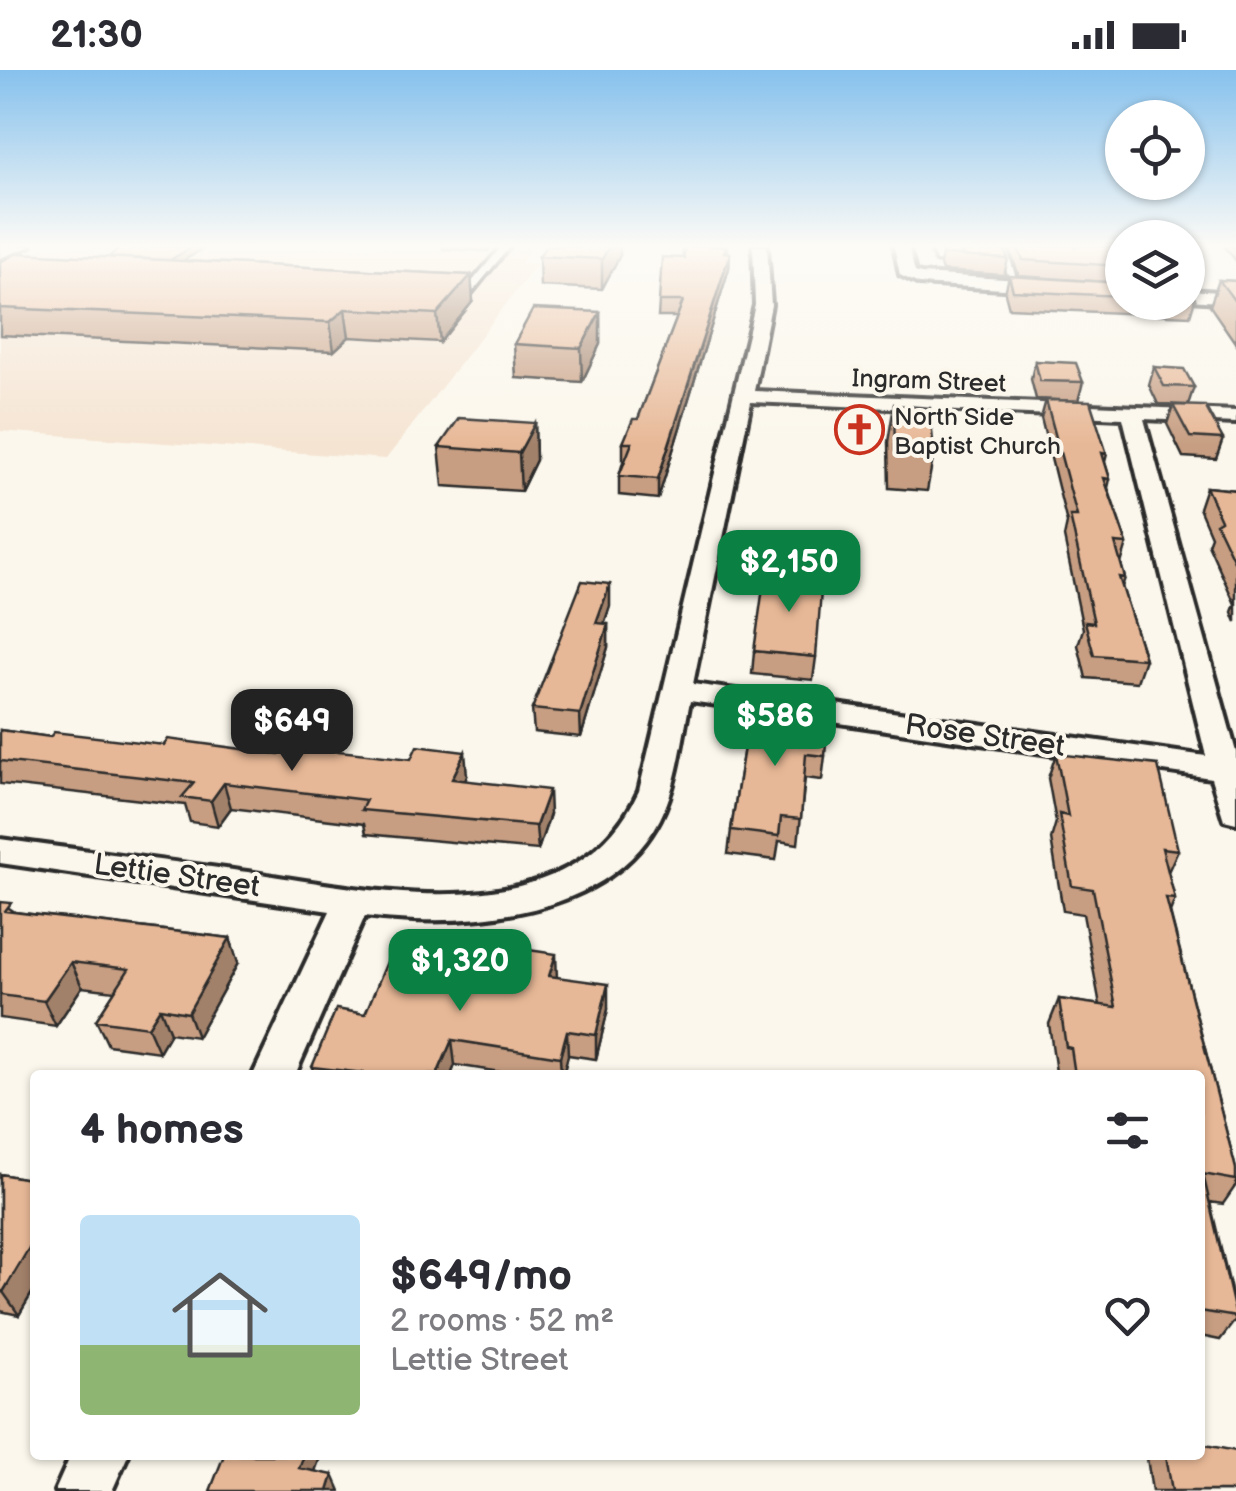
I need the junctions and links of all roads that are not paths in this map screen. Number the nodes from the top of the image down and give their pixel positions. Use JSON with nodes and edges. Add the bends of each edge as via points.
{"nodes":[{"id":1,"x":760,"y":312,"type":"edge"},
{"id":2,"x":740,"y":396,"type":"junction"},
{"id":3,"x":1132,"y":413,"type":"junction"},
{"id":4,"x":1236,"y":417,"type":"edge"},
{"id":5,"x":675,"y":690,"type":"junction"},
{"id":6,"x":1231,"y":770,"type":"edge"},
{"id":7,"x":1236,"y":812,"type":"edge"},
{"id":8,"x":0,"y":851,"type":"edge"},
{"id":9,"x":354,"y":900,"type":"junction"},
{"id":10,"x":276,"y":1070,"type":"edge"},
{"id":11,"x":98,"y":1460,"type":"edge"},
{"id":12,"x":83,"y":1491,"type":"edge"}],
"edges":[{"from":1,"to":2,"type":"street","name":"Lettie Street"},
{"from":2,"to":3,"type":"street","name":"Ingram Street"},
{"from":2,"to":5,"type":"street","name":"Lettie Street"},
{"from":3,"to":4,"type":"street","name":"Ingram Street"},
{"from":3,"to":6,"type":"street"},
{"from":5,"to":6,"type":"street","name":"Rose Street"},
{"from":5,"to":9,"type":"street","name":"Lettie Street","via":[[651,805],[626,841],[598,864],[538,893],[480,905]]},
{"from":6,"to":7,"type":"street"},
{"from":8,"to":9,"type":"street","name":"Lettie Street"},
{"from":9,"to":10,"type":"street"},
{"from":11,"to":12,"type":"street"}]}
